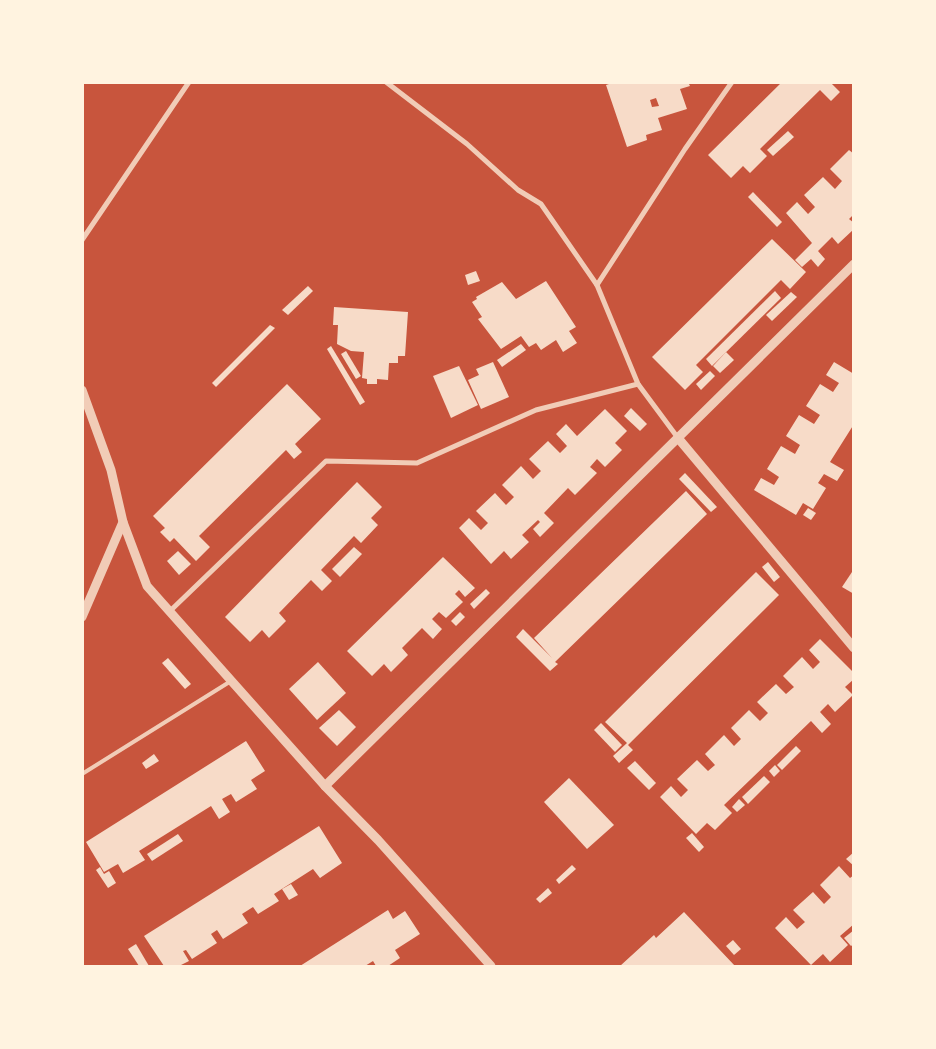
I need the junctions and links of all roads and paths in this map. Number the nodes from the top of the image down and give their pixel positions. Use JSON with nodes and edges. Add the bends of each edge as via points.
{"nodes":[{"id":1,"x":189,"y":82,"type":"edge"},
{"id":2,"x":386,"y":82,"type":"edge"},
{"id":3,"x":732,"y":82,"type":"edge"},
{"id":4,"x":82,"y":240,"type":"edge"},
{"id":5,"x":854,"y":264,"type":"edge"},
{"id":6,"x":597,"y":285,"type":"junction"},
{"id":7,"x":638,"y":384,"type":"junction"},
{"id":8,"x":82,"y":390,"type":"edge"},
{"id":9,"x":678,"y":438,"type":"junction"},
{"id":10,"x":123,"y":522,"type":"junction"},
{"id":11,"x":169,"y":612,"type":"junction"},
{"id":12,"x":82,"y":617,"type":"edge"},
{"id":13,"x":854,"y":648,"type":"edge"},
{"id":14,"x":231,"y":681,"type":"junction"},
{"id":15,"x":82,"y":774,"type":"edge"},
{"id":16,"x":325,"y":786,"type":"junction"},
{"id":17,"x":491,"y":966,"type":"edge"}],
"edges":[{"from":1,"to":4,"type":"street"},
{"from":2,"to":6,"type":"street","via":[[467,144],[518,190],[541,204]]},
{"from":3,"to":6,"type":"street"},
{"from":5,"to":9,"type":"street"},
{"from":6,"to":7,"type":"street"},
{"from":7,"to":9,"type":"street"},
{"from":7,"to":11,"type":"street","via":[[536,410],[417,463],[326,461]]},
{"from":8,"to":10,"type":"street","via":[[111,470]]},
{"from":9,"to":13,"type":"street"},
{"from":9,"to":16,"type":"street"},
{"from":10,"to":11,"type":"street","via":[[147,586]]},
{"from":10,"to":12,"type":"street"},
{"from":11,"to":14,"type":"street"},
{"from":14,"to":15,"type":"lane"},
{"from":14,"to":16,"type":"street"},
{"from":16,"to":17,"type":"street"}]}
